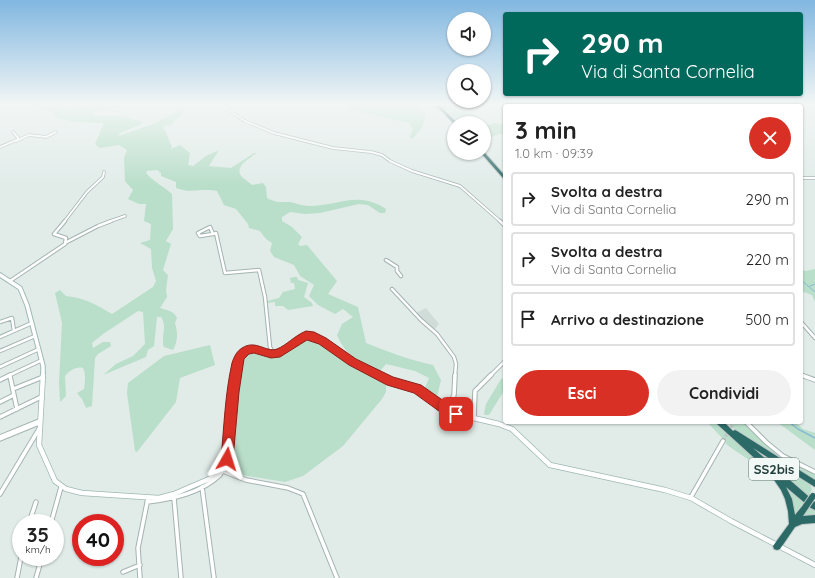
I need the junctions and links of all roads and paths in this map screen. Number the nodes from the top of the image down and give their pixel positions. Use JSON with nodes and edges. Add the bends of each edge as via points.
{"nodes":[{"id":1,"x":13,"y":132,"type":"dead end"},
{"id":2,"x":56,"y":132,"type":"dead end"},
{"id":3,"x":271,"y":132,"type":"edge"},
{"id":4,"x":16,"y":141,"type":"junction"},
{"id":5,"x":0,"y":147,"type":"edge"},
{"id":6,"x":490,"y":160,"type":"edge"},
{"id":7,"x":104,"y":172,"type":"dead end"},
{"id":8,"x":503,"y":174,"type":"edge"},
{"id":9,"x":803,"y":178,"type":"edge"},
{"id":10,"x":815,"y":178,"type":"edge"},
{"id":11,"x":125,"y":216,"type":"dead end"},
{"id":12,"x":503,"y":224,"type":"edge"},
{"id":13,"x":213,"y":234,"type":"junction"},
{"id":14,"x":65,"y":244,"type":"junction"},
{"id":15,"x":386,"y":260,"type":"dead end"},
{"id":16,"x":1,"y":276,"type":"edge"},
{"id":17,"x":401,"y":276,"type":"dead end"},
{"id":18,"x":10,"y":281,"type":"junction"},
{"id":19,"x":392,"y":289,"type":"dead end"},
{"id":20,"x":0,"y":322,"type":"edge"},
{"id":21,"x":32,"y":323,"type":"junction"},
{"id":22,"x":803,"y":324,"type":"edge"},
{"id":23,"x":14,"y":331,"type":"junction"},
{"id":24,"x":35,"y":336,"type":"junction"},
{"id":25,"x":0,"y":337,"type":"edge"},
{"id":26,"x":815,"y":338,"type":"edge"},
{"id":27,"x":39,"y":349,"type":"junction"},
{"id":28,"x":0,"y":351,"type":"edge"},
{"id":29,"x":273,"y":354,"type":"junction"},
{"id":30,"x":42,"y":360,"type":"junction"},
{"id":31,"x":503,"y":363,"type":"edge"},
{"id":32,"x":0,"y":367,"type":"edge"},
{"id":33,"x":10,"y":376,"type":"junction"},
{"id":34,"x":43,"y":376,"type":"junction"},
{"id":35,"x":803,"y":376,"type":"edge"},
{"id":36,"x":0,"y":380,"type":"edge"},
{"id":37,"x":815,"y":380,"type":"edge"},
{"id":38,"x":13,"y":389,"type":"junction"},
{"id":39,"x":14,"y":395,"type":"junction"},
{"id":40,"x":41,"y":397,"type":"junction"},
{"id":41,"x":0,"y":402,"type":"edge"},
{"id":42,"x":17,"y":409,"type":"junction"},
{"id":43,"x":447,"y":410,"type":"junction"},
{"id":44,"x":0,"y":417,"type":"edge"},
{"id":45,"x":474,"y":418,"type":"junction"},
{"id":46,"x":39,"y":422,"type":"junction"},
{"id":47,"x":721,"y":424,"type":"edge"},
{"id":48,"x":725,"y":424,"type":"edge"},
{"id":49,"x":748,"y":424,"type":"edge"},
{"id":50,"x":39,"y":429,"type":"junction"},
{"id":51,"x":735,"y":433,"type":"junction"},
{"id":52,"x":0,"y":438,"type":"edge"},
{"id":53,"x":723,"y":442,"type":"tunnel mouth"},
{"id":54,"x":757,"y":457,"type":"junction"},
{"id":55,"x":223,"y":471,"type":"junction"},
{"id":56,"x":815,"y":472,"type":"edge"},
{"id":57,"x":815,"y":484,"type":"edge"},
{"id":58,"x":61,"y":487,"type":"junction"},
{"id":59,"x":202,"y":487,"type":"junction"},
{"id":60,"x":0,"y":494,"type":"edge"},
{"id":61,"x":814,"y":497,"type":"edge"},
{"id":62,"x":174,"y":498,"type":"junction"},
{"id":63,"x":691,"y":498,"type":"junction"},
{"id":64,"x":147,"y":500,"type":"junction"},
{"id":65,"x":36,"y":502,"type":"dead end"},
{"id":66,"x":815,"y":507,"type":"edge"},
{"id":67,"x":32,"y":514,"type":"edge"},
{"id":68,"x":54,"y":514,"type":"edge"},
{"id":69,"x":815,"y":520,"type":"edge"},
{"id":70,"x":792,"y":524,"type":"junction"},
{"id":71,"x":777,"y":546,"type":"junction"},
{"id":72,"x":140,"y":565,"type":"junction"},
{"id":73,"x":815,"y":565,"type":"edge"},
{"id":74,"x":19,"y":566,"type":"edge"},
{"id":75,"x":39,"y":566,"type":"edge"},
{"id":76,"x":122,"y":572,"type":"dead end"},
{"id":77,"x":17,"y":578,"type":"edge"},
{"id":78,"x":36,"y":578,"type":"edge"},
{"id":79,"x":140,"y":578,"type":"edge"},
{"id":80,"x":181,"y":578,"type":"edge"},
{"id":81,"x":214,"y":578,"type":"edge"},
{"id":82,"x":337,"y":578,"type":"edge"}],
"edges":[{"from":1,"to":4,"type":"street","via":[[20,138]]},
{"from":2,"to":4,"type":"street","via":[[46,138],[29,135]]},
{"from":3,"to":12,"type":"street","via":[[333,148],[382,155],[412,171],[462,187]]},
{"from":4,"to":5,"type":"street"},
{"from":6,"to":8,"type":"highway"},
{"from":7,"to":14,"type":"street","via":[[103,177],[75,205],[65,222],[54,233],[65,237]]},
{"from":9,"to":10,"type":"street"},
{"from":11,"to":14,"type":"street","via":[[98,226]]},
{"from":13,"to":13,"type":"street","via":[[200,236],[198,236],[198,232],[210,227]]},
{"from":13,"to":29,"type":"street","via":[[216,233],[225,273],[259,270]]},
{"from":14,"to":18,"type":"street"},
{"from":15,"to":17,"type":"street","via":[[396,267]]},
{"from":16,"to":18,"type":"street"},
{"from":18,"to":21,"type":"street","via":[[23,292]]},
{"from":19,"to":43,"type":"street","via":[[437,334],[454,357],[454,395]]},
{"from":20,"to":23,"type":"street","via":[[12,318]]},
{"from":21,"to":23,"type":"street"},
{"from":21,"to":24,"type":"street"},
{"from":22,"to":26,"type":"street"},
{"from":23,"to":25,"type":"street"},
{"from":24,"to":27,"type":"street"},
{"from":24,"to":28,"type":"street"},
{"from":27,"to":30,"type":"street"},
{"from":27,"to":32,"type":"street"},
{"from":29,"to":43,"type":"street","via":[[282,352],[303,336],[314,336],[331,345],[355,364],[394,383],[421,390]]},
{"from":29,"to":55,"type":"street","via":[[253,349],[244,352],[238,358],[227,457]]},
{"from":30,"to":33,"type":"street"},
{"from":30,"to":34,"type":"street"},
{"from":31,"to":45,"type":"street","via":[[475,391]]},
{"from":33,"to":36,"type":"street"},
{"from":33,"to":38,"type":"street"},
{"from":34,"to":38,"type":"street"},
{"from":34,"to":40,"type":"street"},
{"from":35,"to":37,"type":"street"},
{"from":38,"to":39,"type":"street"},
{"from":39,"to":41,"type":"street"},
{"from":39,"to":42,"type":"street"},
{"from":40,"to":42,"type":"street"},
{"from":40,"to":46,"type":"street"},
{"from":42,"to":44,"type":"street"},
{"from":43,"to":45,"type":"street"},
{"from":45,"to":63,"type":"street","via":[[512,429],[550,465]]},
{"from":46,"to":50,"type":"street"},
{"from":46,"to":52,"type":"street"},
{"from":47,"to":54,"type":"highway","number":"SS2bis"},
{"from":48,"to":51,"type":"highway","number":"SS2bis"},
{"from":49,"to":56,"type":"street","via":[[780,454]]},
{"from":50,"to":58,"type":"street","via":[[39,445],[46,463]]},
{"from":50,"to":60,"type":"street"},
{"from":51,"to":57,"type":"highway"},
{"from":51,"to":61,"type":"highway","number":"SS2bis"},
{"from":53,"to":63,"type":"street"},
{"from":54,"to":66,"type":"highway","number":"SS2bis"},
{"from":54,"to":70,"type":"highway","via":[[787,494]]},
{"from":55,"to":59,"type":"street","via":[[215,480]]},
{"from":55,"to":64,"type":"street","via":[[208,481],[174,494]]},
{"from":55,"to":82,"type":"street","via":[[246,480],[288,488],[303,494]]},
{"from":58,"to":64,"type":"street"},
{"from":58,"to":68,"type":"street"},
{"from":59,"to":62,"type":"street"},
{"from":59,"to":81,"type":"street"},
{"from":61,"to":70,"type":"highway","bridge":true},
{"from":62,"to":64,"type":"street"},
{"from":62,"to":80,"type":"street"},
{"from":63,"to":71,"type":"street"},
{"from":64,"to":72,"type":"street","via":[[138,544]]},
{"from":65,"to":67,"type":"street"},
{"from":69,"to":70,"type":"highway"},
{"from":70,"to":71,"type":"highway"},
{"from":71,"to":73,"type":"street"},
{"from":72,"to":76,"type":"street"},
{"from":72,"to":79,"type":"street"},
{"from":74,"to":77,"type":"street"},
{"from":75,"to":78,"type":"street"}]}
